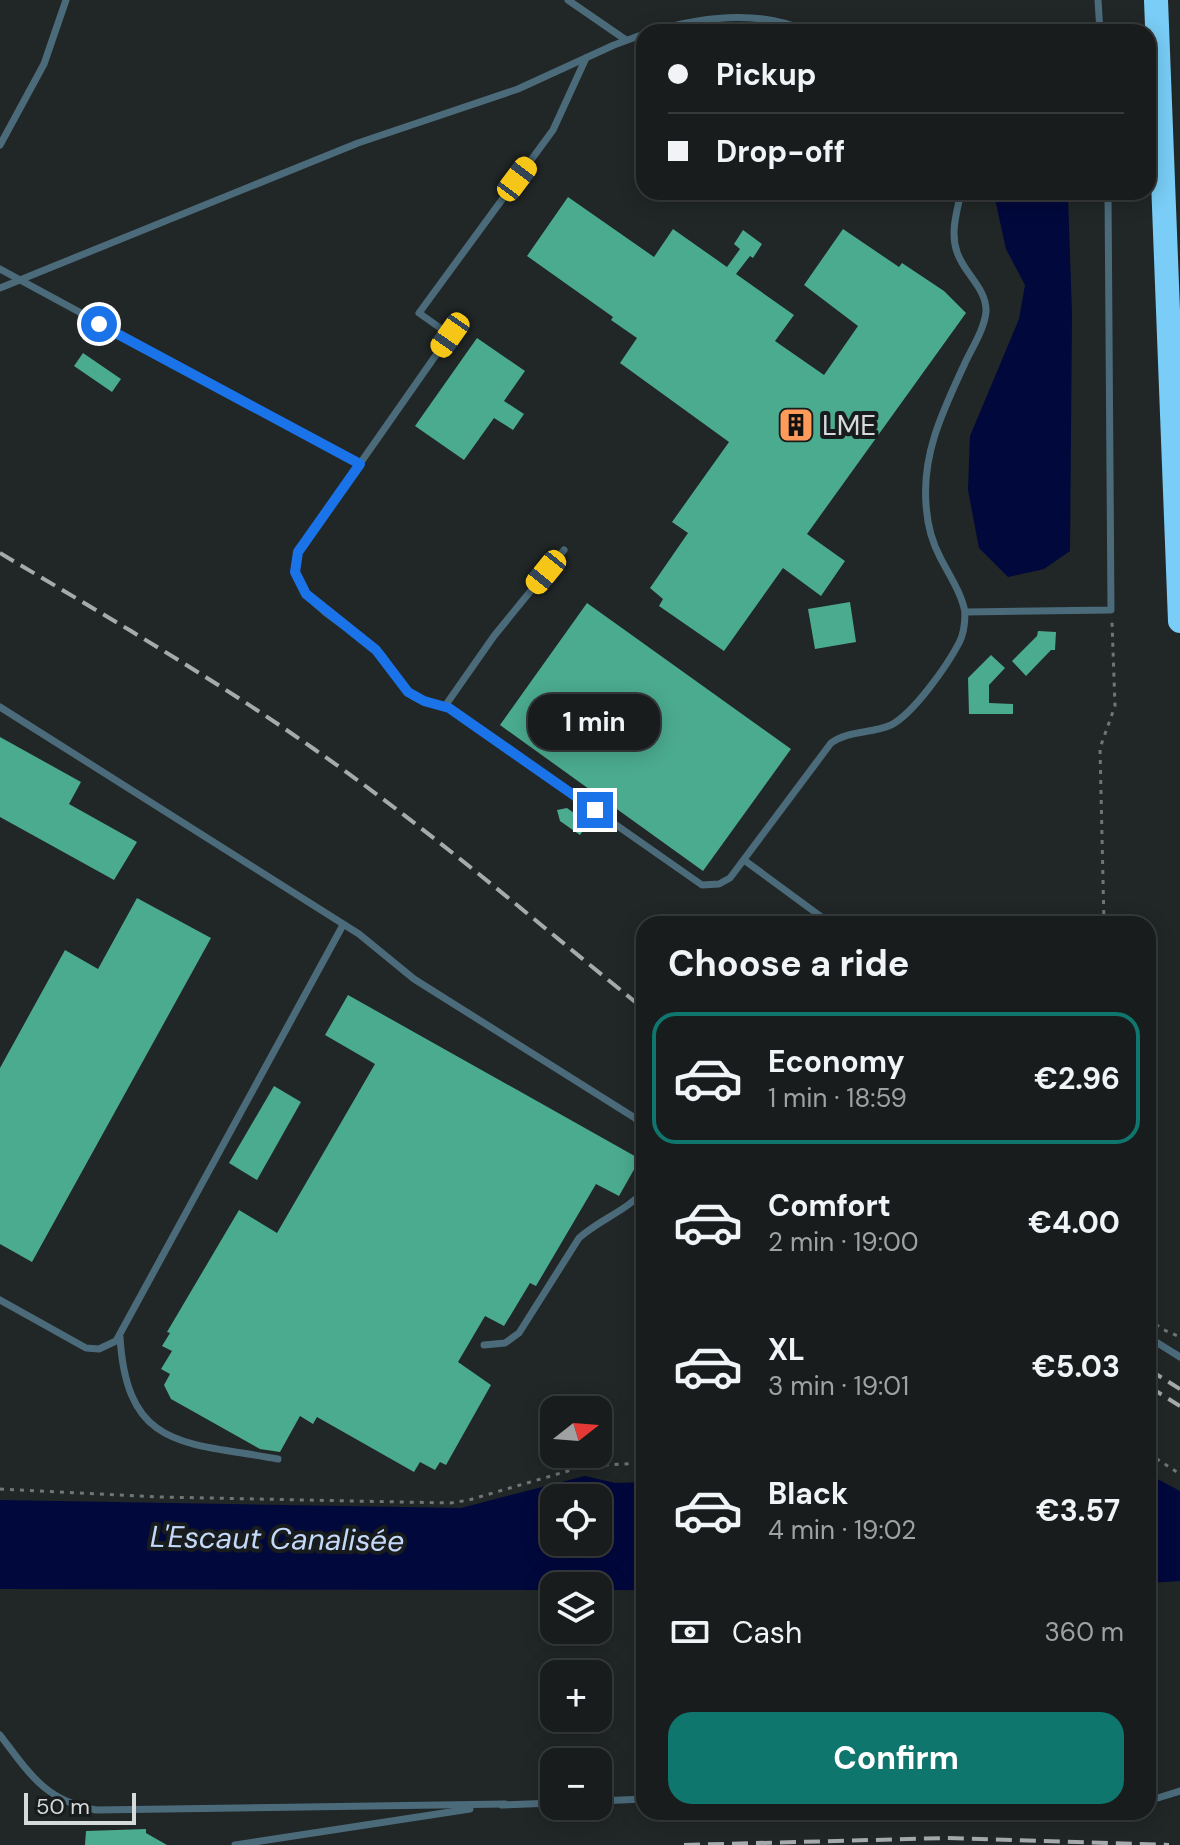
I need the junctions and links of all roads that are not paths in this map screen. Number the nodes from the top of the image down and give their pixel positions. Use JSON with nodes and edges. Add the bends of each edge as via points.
{"nodes":[{"id":1,"x":66,"y":0,"type":"edge"},
{"id":2,"x":568,"y":0,"type":"edge"},
{"id":3,"x":1098,"y":0,"type":"edge"},
{"id":4,"x":1141,"y":0,"type":"edge"},
{"id":5,"x":1156,"y":0,"type":"edge"},
{"id":6,"x":687,"y":24,"type":"edge"},
{"id":7,"x":786,"y":24,"type":"edge"},
{"id":8,"x":1100,"y":24,"type":"edge"},
{"id":9,"x":1142,"y":24,"type":"edge"},
{"id":10,"x":636,"y":37,"type":"edge"},
{"id":11,"x":626,"y":40,"type":"junction"},
{"id":12,"x":586,"y":58,"type":"junction"},
{"id":13,"x":1156,"y":128,"type":"edge"},
{"id":14,"x":0,"y":145,"type":"edge"},
{"id":15,"x":1164,"y":187,"type":"junction"},
{"id":16,"x":959,"y":200,"type":"edge"},
{"id":17,"x":1108,"y":200,"type":"edge"},
{"id":18,"x":0,"y":269,"type":"edge"},
{"id":19,"x":18,"y":280,"type":"junction"},
{"id":20,"x":0,"y":288,"type":"edge"},
{"id":21,"x":360,"y":464,"type":"junction"},
{"id":22,"x":564,"y":550,"type":"dead end"},
{"id":23,"x":965,"y":612,"type":"junction"},
{"id":24,"x":1180,"y":621,"type":"edge"},
{"id":25,"x":445,"y":706,"type":"junction"},
{"id":26,"x":0,"y":707,"type":"edge"},
{"id":27,"x":744,"y":860,"type":"junction"},
{"id":28,"x":820,"y":916,"type":"edge"},
{"id":29,"x":343,"y":925,"type":"junction"},
{"id":30,"x":636,"y":1119,"type":"edge"},
{"id":31,"x":636,"y":1199,"type":"edge"},
{"id":32,"x":0,"y":1300,"type":"edge"},
{"id":33,"x":120,"y":1335,"type":"junction"},
{"id":34,"x":1156,"y":1342,"type":"edge"},
{"id":35,"x":484,"y":1345,"type":"dead end"},
{"id":36,"x":1180,"y":1357,"type":"edge"},
{"id":37,"x":278,"y":1459,"type":"dead end"},
{"id":38,"x":0,"y":1735,"type":"edge"},
{"id":39,"x":1180,"y":1791,"type":"edge"},
{"id":40,"x":1156,"y":1798,"type":"edge"},
{"id":41,"x":636,"y":1799,"type":"edge"},
{"id":42,"x":612,"y":1800,"type":"edge"},
{"id":43,"x":540,"y":1803,"type":"edge"},
{"id":44,"x":505,"y":1804,"type":"junction"},
{"id":45,"x":235,"y":1845,"type":"edge"}],
"edges":[{"from":1,"to":14,"type":"lane","via":[[44,64]]},
{"from":2,"to":11,"type":"lane"},
{"from":3,"to":8,"type":"lane"},
{"from":4,"to":9,"type":"highway"},
{"from":5,"to":15,"type":"highway"},
{"from":6,"to":7,"type":"lane","via":[[742,17]]},
{"from":10,"to":11,"type":"lane"},
{"from":11,"to":12,"type":"lane"},
{"from":12,"to":19,"type":"lane","via":[[518,89],[366,140]]},
{"from":12,"to":21,"type":"lane","via":[[553,130],[419,313],[450,335]]},
{"from":13,"to":15,"type":"highway"},
{"from":15,"to":24,"type":"highway"},
{"from":16,"to":23,"type":"lane","via":[[955,245],[986,310],[938,422],[925,486],[932,538]]},
{"from":17,"to":23,"type":"lane","via":[[1111,610]]},
{"from":18,"to":19,"type":"lane"},
{"from":19,"to":20,"type":"lane"},
{"from":19,"to":21,"type":"lane"},
{"from":21,"to":25,"type":"lane","via":[[298,552],[298,580],[311,600],[381,655],[413,696]]},
{"from":22,"to":25,"type":"lane"},
{"from":23,"to":27,"type":"lane","via":[[959,644],[914,707],[893,724],[844,735],[825,748]]},
{"from":25,"to":27,"type":"lane","via":[[697,882],[719,884]]},
{"from":26,"to":29,"type":"lane"},
{"from":27,"to":28,"type":"lane"},
{"from":29,"to":30,"type":"lane","via":[[414,979]]},
{"from":29,"to":33,"type":"lane"},
{"from":31,"to":35,"type":"lane","via":[[579,1238],[519,1333],[505,1343]]},
{"from":32,"to":33,"type":"lane","via":[[86,1348],[111,1345]]},
{"from":33,"to":37,"type":"lane","via":[[122,1366],[150,1425],[173,1439]]},
{"from":34,"to":36,"type":"lane"},
{"from":38,"to":44,"type":"lane","via":[[48,1793],[96,1810]]},
{"from":39,"to":40,"type":"lane"},
{"from":41,"to":42,"type":"lane"},
{"from":43,"to":44,"type":"lane"},
{"from":44,"to":45,"type":"lane"}]}
